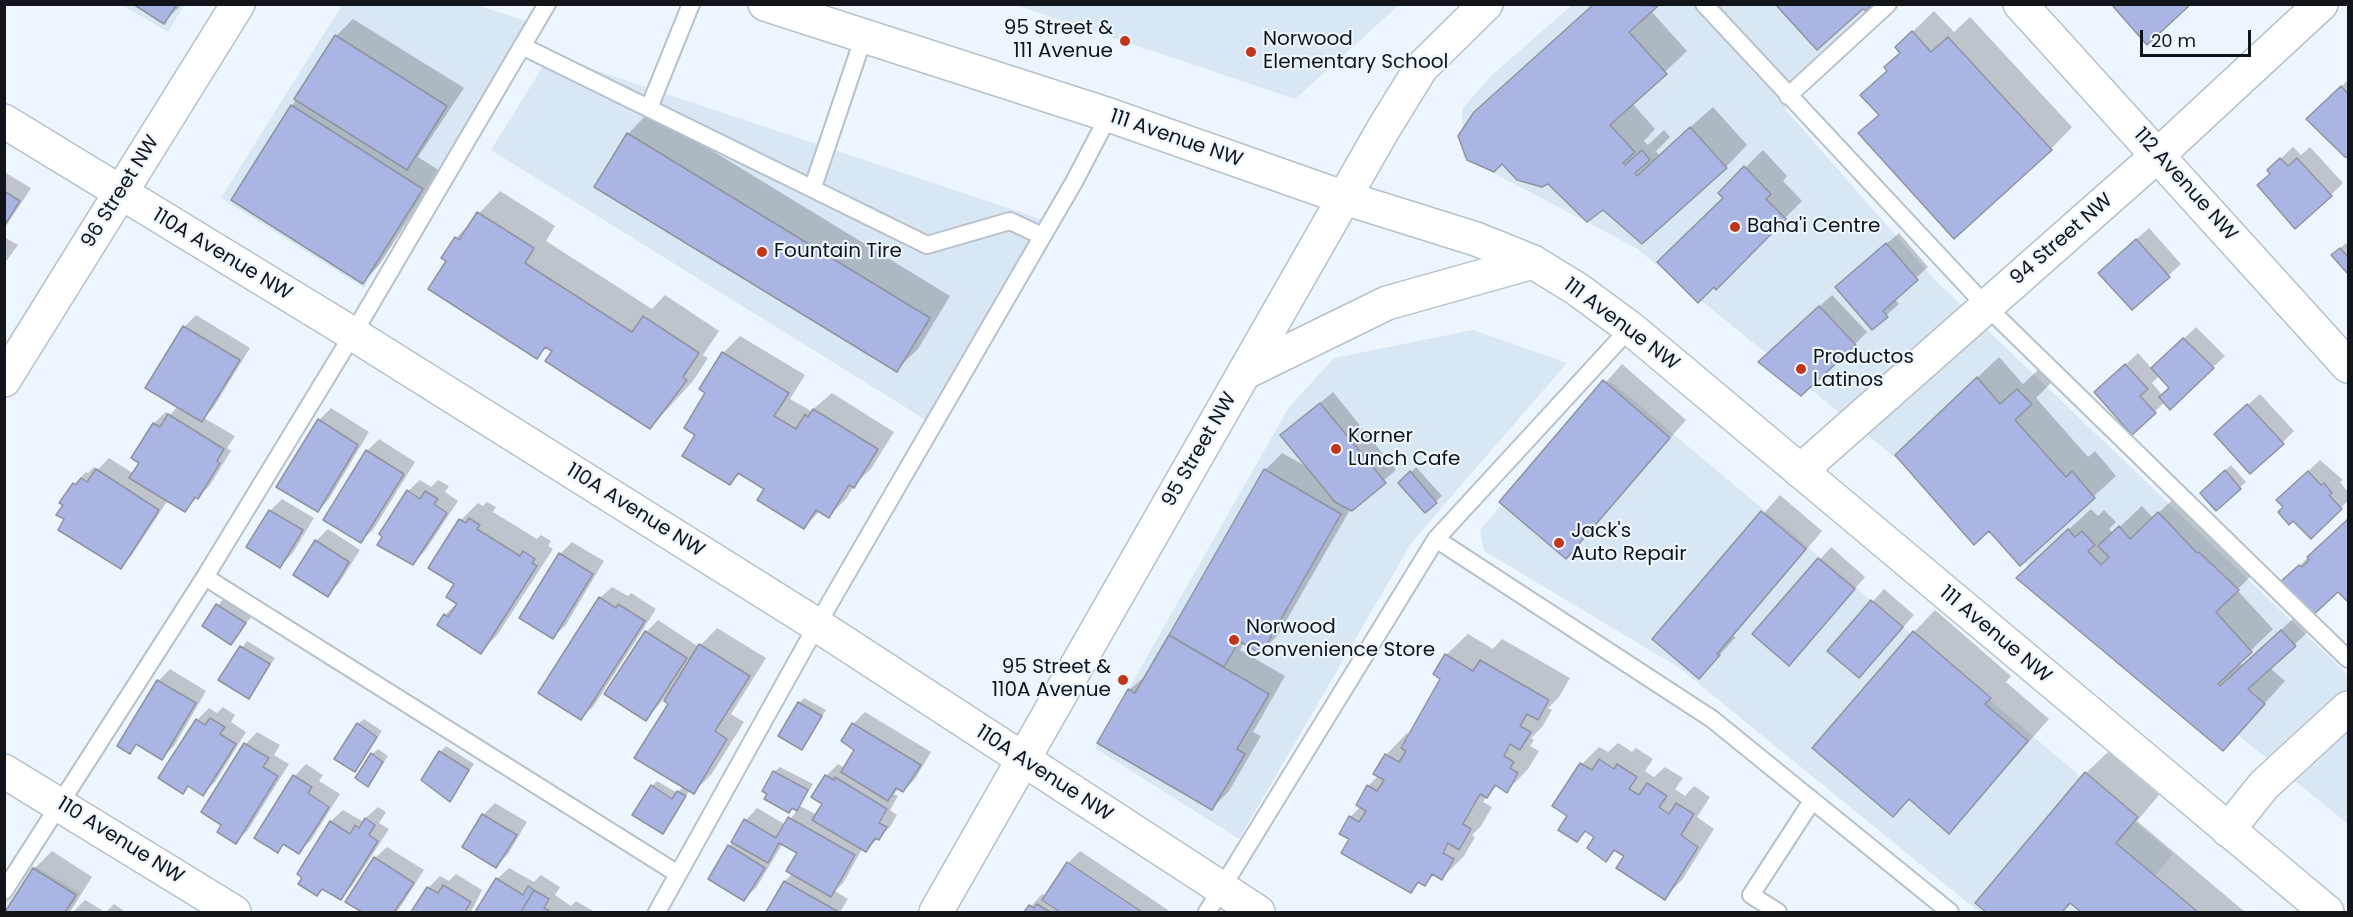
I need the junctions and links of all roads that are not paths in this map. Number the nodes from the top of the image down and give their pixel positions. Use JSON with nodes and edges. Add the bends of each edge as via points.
{"nodes":[{"id":1,"x":238,"y":4,"type":"edge"},
{"id":2,"x":547,"y":4,"type":"edge"},
{"id":3,"x":691,"y":4,"type":"edge"},
{"id":4,"x":765,"y":4,"type":"edge"},
{"id":5,"x":1486,"y":4,"type":"edge"},
{"id":6,"x":1704,"y":4,"type":"edge"},
{"id":7,"x":1888,"y":4,"type":"edge"},
{"id":8,"x":2020,"y":4,"type":"edge"},
{"id":9,"x":2321,"y":4,"type":"edge"},
{"id":10,"x":864,"y":36,"type":"junction"},
{"id":11,"x":522,"y":46,"type":"junction"},
{"id":12,"x":1788,"y":96,"type":"junction"},
{"id":13,"x":649,"y":108,"type":"junction"},
{"id":14,"x":1109,"y":115,"type":"junction"},
{"id":15,"x":4,"y":122,"type":"edge"},
{"id":16,"x":2158,"y":155,"type":"junction"},
{"id":17,"x":813,"y":187,"type":"junction"},
{"id":18,"x":120,"y":193,"type":"junction"},
{"id":19,"x":1345,"y":198,"type":"junction"},
{"id":20,"x":1042,"y":236,"type":"junction"},
{"id":21,"x":1533,"y":262,"type":"junction"},
{"id":22,"x":1986,"y":306,"type":"junction"},
{"id":23,"x":1630,"y":328,"type":"junction"},
{"id":24,"x":353,"y":333,"type":"junction"},
{"id":25,"x":2344,"y":353,"type":"edge"},
{"id":26,"x":1244,"y":373,"type":"junction"},
{"id":27,"x":4,"y":380,"type":"edge"},
{"id":28,"x":1800,"y":471,"type":"junction"},
{"id":29,"x":1436,"y":539,"type":"junction"},
{"id":30,"x":205,"y":577,"type":"junction"},
{"id":31,"x":817,"y":625,"type":"junction"},
{"id":32,"x":2349,"y":659,"type":"edge"},
{"id":33,"x":2349,"y":708,"type":"edge"},
{"id":34,"x":1022,"y":761,"type":"junction"},
{"id":35,"x":4,"y":771,"type":"edge"},
{"id":36,"x":1812,"y":801,"type":"junction"},
{"id":37,"x":59,"y":803,"type":"junction"},
{"id":38,"x":2228,"y":830,"type":"junction"},
{"id":39,"x":678,"y":874,"type":"junction"},
{"id":40,"x":4,"y":891,"type":"edge"},
{"id":41,"x":1214,"y":900,"type":"edge"},
{"id":42,"x":234,"y":912,"type":"edge"},
{"id":43,"x":657,"y":912,"type":"edge"},
{"id":44,"x":936,"y":912,"type":"edge"},
{"id":45,"x":1258,"y":912,"type":"edge"},
{"id":46,"x":1778,"y":912,"type":"edge"},
{"id":47,"x":1950,"y":912,"type":"edge"},
{"id":48,"x":2327,"y":912,"type":"edge"}],
"edges":[{"from":1,"to":18,"type":"street","name":"96 Street NW"},
{"from":2,"to":11,"type":"lane"},
{"from":3,"to":13,"type":"lane"},
{"from":4,"to":10,"type":"street","name":"111 Avenue NW"},
{"from":5,"to":19,"type":"street","name":"95 Street NW","via":[[1421,68]]},
{"from":6,"to":12,"type":"lane"},
{"from":7,"to":12,"type":"lane"},
{"from":8,"to":16,"type":"street","name":"112 Avenue NW"},
{"from":9,"to":16,"type":"street","name":"94 Street NW"},
{"from":10,"to":14,"type":"street","name":"111 Avenue NW"},
{"from":10,"to":17,"type":"lane"},
{"from":11,"to":13,"type":"lane"},
{"from":11,"to":24,"type":"lane"},
{"from":12,"to":22,"type":"lane"},
{"from":13,"to":17,"type":"lane"},
{"from":14,"to":19,"type":"street","name":"111 Avenue NW"},
{"from":14,"to":20,"type":"lane"},
{"from":15,"to":18,"type":"street","name":"110A Avenue NW"},
{"from":16,"to":22,"type":"street","name":"94 Street NW"},
{"from":16,"to":25,"type":"street","name":"112 Avenue NW"},
{"from":17,"to":20,"type":"lane","via":[[927,245],[1010,221]]},
{"from":18,"to":24,"type":"street","name":"110A Avenue NW"},
{"from":18,"to":27,"type":"street","name":"96 Street NW"},
{"from":19,"to":21,"type":"street","name":"111 Avenue NW"},
{"from":19,"to":26,"type":"street","name":"95 Street NW"},
{"from":20,"to":31,"type":"lane"},
{"from":21,"to":23,"type":"street","name":"111 Avenue NW"},
{"from":21,"to":26,"type":"street","via":[[1387,303]]},
{"from":22,"to":28,"type":"street","name":"94 Street NW"},
{"from":22,"to":32,"type":"lane"},
{"from":23,"to":28,"type":"street","name":"111 Avenue NW"},
{"from":23,"to":29,"type":"lane"},
{"from":24,"to":30,"type":"lane"},
{"from":24,"to":31,"type":"street","name":"110A Avenue NW"},
{"from":26,"to":34,"type":"street","name":"95 Street NW"},
{"from":28,"to":38,"type":"street","name":"111 Avenue NW"},
{"from":29,"to":36,"type":"lane","via":[[1712,719]]},
{"from":29,"to":41,"type":"lane"},
{"from":30,"to":37,"type":"lane"},
{"from":30,"to":39,"type":"lane"},
{"from":31,"to":34,"type":"street","name":"110A Avenue NW"},
{"from":31,"to":39,"type":"lane"},
{"from":33,"to":38,"type":"street","via":[[2264,785]]},
{"from":34,"to":41,"type":"street","name":"110A Avenue NW"},
{"from":34,"to":44,"type":"street","name":"95 Street NW"},
{"from":35,"to":37,"type":"street","name":"110 Avenue NW"},
{"from":36,"to":46,"type":"lane","via":[[1751,895]]},
{"from":36,"to":47,"type":"lane"},
{"from":37,"to":40,"type":"lane"},
{"from":37,"to":42,"type":"street","name":"110 Avenue NW"},
{"from":38,"to":48,"type":"street","name":"111 Avenue NW"},
{"from":39,"to":43,"type":"lane"},
{"from":41,"to":45,"type":"street","name":"110A Avenue NW"}]}
